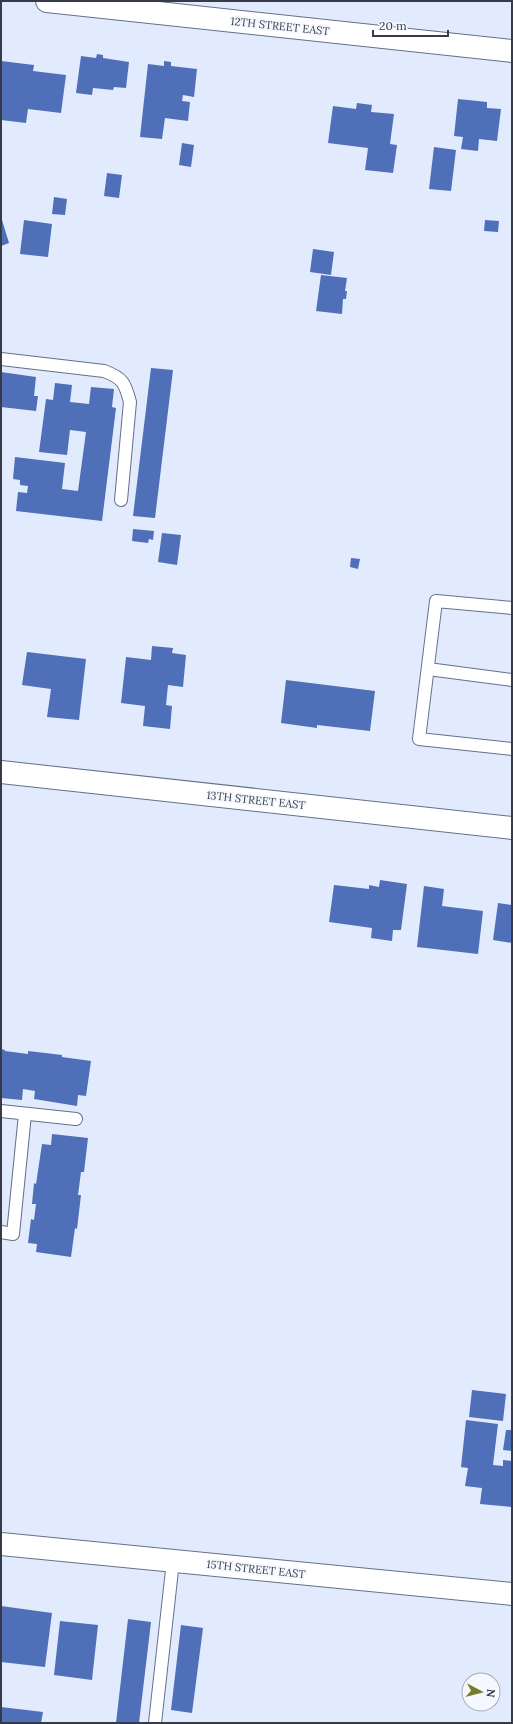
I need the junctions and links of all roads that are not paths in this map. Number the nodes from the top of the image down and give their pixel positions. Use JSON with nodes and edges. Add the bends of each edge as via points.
{"nodes":[{"id":1,"x":47,"y":1,"type":"edge"},
{"id":2,"x":512,"y":51,"type":"edge"},
{"id":3,"x":1,"y":359,"type":"edge"},
{"id":4,"x":121,"y":500,"type":"dead end"},
{"id":5,"x":512,"y":608,"type":"edge"},
{"id":6,"x":428,"y":670,"type":"junction"},
{"id":7,"x":512,"y":680,"type":"edge"},
{"id":8,"x":512,"y":749,"type":"edge"},
{"id":9,"x":1,"y":772,"type":"edge"},
{"id":10,"x":512,"y":828,"type":"edge"},
{"id":11,"x":1,"y":1112,"type":"edge"},
{"id":12,"x":25,"y":1114,"type":"junction"},
{"id":13,"x":76,"y":1119,"type":"dead end"},
{"id":14,"x":1,"y":1232,"type":"edge"},
{"id":15,"x":1,"y":1544,"type":"edge"},
{"id":16,"x":173,"y":1561,"type":"junction"},
{"id":17,"x":512,"y":1594,"type":"edge"},
{"id":18,"x":155,"y":1723,"type":"edge"}],
"edges":[{"from":1,"to":2,"type":"street","name":"12TH STREET EAST"},
{"from":3,"to":4,"type":"lane","via":[[104,371],[118,376],[126,386],[130,402]]},
{"from":5,"to":6,"type":"lane","via":[[436,601]]},
{"from":6,"to":7,"type":"lane"},
{"from":6,"to":8,"type":"lane","via":[[420,739]]},
{"from":9,"to":10,"type":"street","name":"13TH STREET EAST"},
{"from":11,"to":12,"type":"lane"},
{"from":12,"to":13,"type":"lane"},
{"from":12,"to":14,"type":"lane","via":[[13,1234]]},
{"from":15,"to":16,"type":"street","name":"15TH STREET EAST"},
{"from":16,"to":17,"type":"street","name":"15TH STREET EAST"},
{"from":16,"to":18,"type":"lane"}]}
